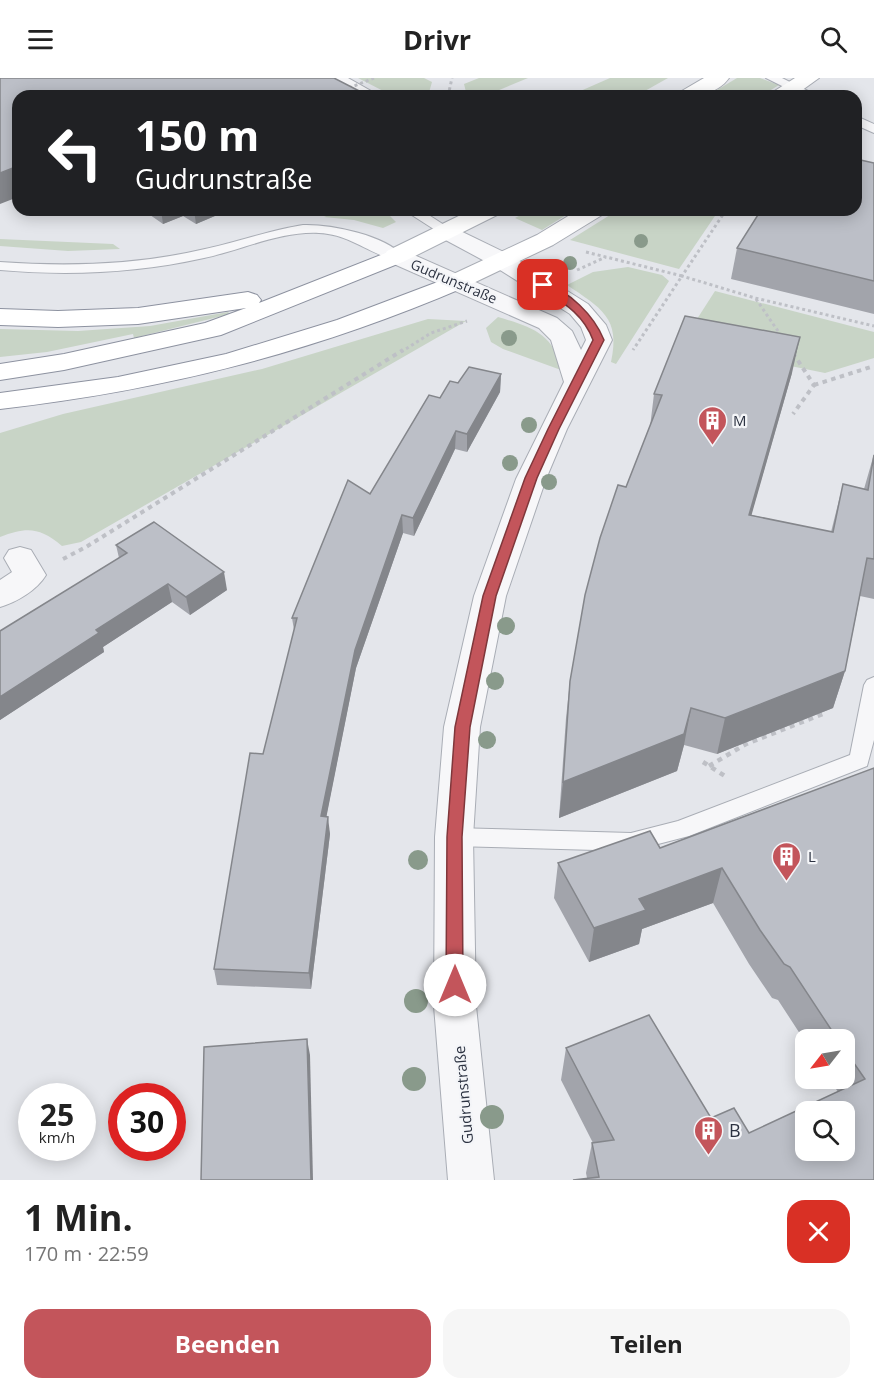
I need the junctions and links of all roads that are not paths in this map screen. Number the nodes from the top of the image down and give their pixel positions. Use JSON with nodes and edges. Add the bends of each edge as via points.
{"nodes":[{"id":1,"x":718,"y":78,"type":"edge"},
{"id":2,"x":772,"y":78,"type":"edge"},
{"id":3,"x":341,"y":84,"type":"edge"},
{"id":4,"x":799,"y":89,"type":"edge"},
{"id":5,"x":358,"y":90,"type":"edge"},
{"id":6,"x":697,"y":90,"type":"edge"},
{"id":7,"x":421,"y":216,"type":"edge"},
{"id":8,"x":478,"y":216,"type":"edge"},
{"id":9,"x":584,"y":216,"type":"edge"},
{"id":10,"x":448,"y":232,"type":"junction"},
{"id":11,"x":396,"y":256,"type":"junction"},
{"id":12,"x":501,"y":260,"type":"junction"},
{"id":13,"x":0,"y":266,"type":"edge"},
{"id":14,"x":456,"y":282,"type":"junction"},
{"id":15,"x":309,"y":291,"type":"junction"},
{"id":16,"x":0,"y":317,"type":"edge"},
{"id":17,"x":0,"y":372,"type":"edge"},
{"id":18,"x":578,"y":383,"type":"junction"},
{"id":19,"x":120,"y":385,"type":"junction"},
{"id":20,"x":0,"y":401,"type":"edge"},
{"id":21,"x":0,"y":423,"type":"edge"},
{"id":22,"x":25,"y":566,"type":"road end"},
{"id":23,"x":0,"y":596,"type":"edge"},
{"id":24,"x":874,"y":685,"type":"edge"},
{"id":25,"x":871,"y":714,"type":"edge"},
{"id":26,"x":454,"y":837,"type":"junction"},
{"id":27,"x":471,"y":1180,"type":"edge"}],
"edges":[{"from":1,"to":6,"type":"main road"},
{"from":2,"to":4,"type":"lane"},
{"from":3,"to":5,"type":"lane"},
{"from":7,"to":10,"type":"lane"},
{"from":8,"to":10,"type":"main road"},
{"from":9,"to":12,"type":"main road"},
{"from":10,"to":11,"type":"main road"},
{"from":10,"to":12,"type":"street","name":"Gudrunstraße"},
{"from":11,"to":13,"type":"lane","via":[[338,231],[307,229],[204,254],[114,267]]},
{"from":11,"to":14,"type":"street","name":"Gudrunstraße"},
{"from":11,"to":15,"type":"main road"},
{"from":12,"to":14,"type":"main road"},
{"from":12,"to":18,"type":"street","name":"Gudrunstraße","via":[[579,309],[593,324],[599,340]]},
{"from":14,"to":18,"type":"street","name":"Gudrunstraße","via":[[548,323],[562,337]]},
{"from":14,"to":19,"type":"main road","via":[[309,340]]},
{"from":15,"to":16,"type":"main road","via":[[138,316]]},
{"from":15,"to":17,"type":"main road","via":[[246,317],[177,338]]},
{"from":18,"to":26,"type":"street","name":"Gudrunstraße","via":[[531,478],[490,596],[462,727]]},
{"from":19,"to":20,"type":"main road"},
{"from":19,"to":21,"type":"main road"},
{"from":22,"to":23,"type":"street"},
{"from":24,"to":25,"type":"lane"},
{"from":25,"to":26,"type":"lane","via":[[859,760],[681,830],[631,842]]},
{"from":26,"to":27,"type":"street","name":"Gudrunstraße","via":[[455,1006]]}]}
